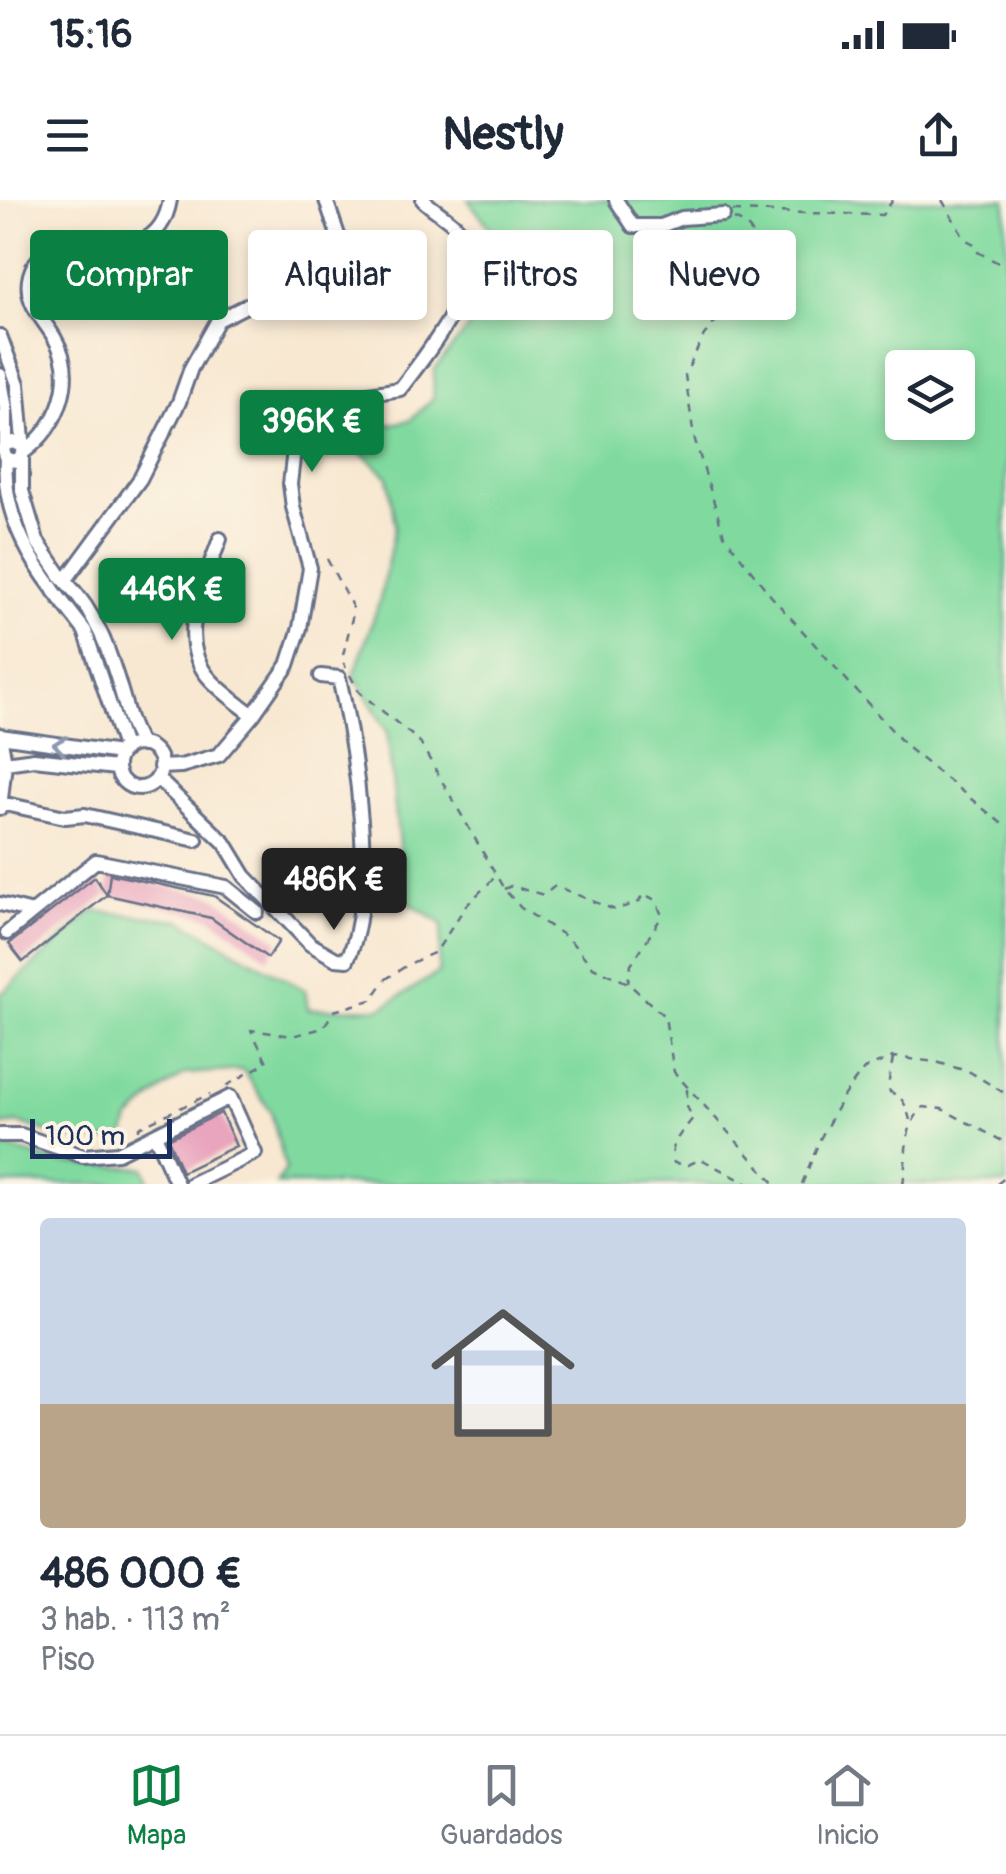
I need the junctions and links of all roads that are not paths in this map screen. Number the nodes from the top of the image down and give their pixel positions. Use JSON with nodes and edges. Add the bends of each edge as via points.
{"nodes":[{"id":1,"x":170,"y":200,"type":"edge"},
{"id":2,"x":326,"y":200,"type":"edge"},
{"id":3,"x":423,"y":200,"type":"edge"},
{"id":4,"x":616,"y":200,"type":"edge"},
{"id":5,"x":723,"y":215,"type":"road end"},
{"id":6,"x":0,"y":336,"type":"edge"},
{"id":7,"x":0,"y":375,"type":"edge"},
{"id":8,"x":6,"y":452,"type":"junction"},
{"id":9,"x":22,"y":452,"type":"junction"},
{"id":10,"x":220,"y":539,"type":"dead end"},
{"id":11,"x":60,"y":584,"type":"junction"},
{"id":12,"x":320,"y":676,"type":"dead end"},
{"id":13,"x":253,"y":715,"type":"junction"},
{"id":14,"x":0,"y":736,"type":"edge"},
{"id":15,"x":142,"y":745,"type":"junction"},
{"id":16,"x":120,"y":757,"type":"junction"},
{"id":17,"x":6,"y":763,"type":"junction"},
{"id":18,"x":159,"y":772,"type":"junction"},
{"id":19,"x":0,"y":806,"type":"edge"},
{"id":20,"x":196,"y":840,"type":"dead end"},
{"id":21,"x":0,"y":904,"type":"edge"},
{"id":22,"x":34,"y":912,"type":"junction"},
{"id":23,"x":257,"y":912,"type":"dead end"},
{"id":24,"x":6,"y":933,"type":"dead end"},
{"id":25,"x":0,"y":1135,"type":"edge"},
{"id":26,"x":155,"y":1135,"type":"junction"},
{"id":27,"x":177,"y":1184,"type":"edge"},
{"id":28,"x":190,"y":1184,"type":"edge"}],
"edges":[{"from":1,"to":9,"type":"street","via":[[163,226],[151,236],[133,245],[53,249],[30,273],[28,291],[67,375],[50,428]]},
{"from":2,"to":11,"type":"street","via":[[342,250],[328,283],[291,298],[252,303],[218,320],[140,480]]},
{"from":3,"to":13,"type":"street","via":[[454,221],[471,247],[472,269],[428,353],[400,389],[339,399],[310,418],[294,450],[291,496],[310,568],[288,666]]},
{"from":4,"to":5,"type":"street","via":[[634,226]]},
{"from":6,"to":9,"type":"street","via":[[18,384]]},
{"from":7,"to":8,"type":"street"},
{"from":8,"to":9,"type":"street","via":[[14,442]]},
{"from":8,"to":11,"type":"street","via":[[5,479],[25,547]]},
{"from":9,"to":11,"type":"street","via":[[22,490],[37,541]]},
{"from":10,"to":13,"type":"street","via":[[196,606],[193,646],[208,677]]},
{"from":11,"to":15,"type":"street","via":[[86,605],[109,650]]},
{"from":11,"to":16,"type":"street","via":[[85,631]]},
{"from":12,"to":18,"type":"street","via":[[339,678],[363,820],[362,877],[347,960],[310,944]]},
{"from":13,"to":18,"type":"street","via":[[219,754]]},
{"from":16,"to":14,"type":"street","one_way":true},
{"from":14,"to":17,"type":"street"},
{"from":15,"to":16,"type":"street"},
{"from":15,"to":18,"type":"street","via":[[155,752]]},
{"from":16,"to":17,"type":"street"},
{"from":16,"to":18,"type":"street","via":[[130,786],[146,787]]},
{"from":17,"to":19,"type":"street"},
{"from":19,"to":20,"type":"street","via":[[85,815]]},
{"from":21,"to":22,"type":"street"},
{"from":22,"to":23,"type":"street","via":[[96,861],[226,888]]},
{"from":22,"to":24,"type":"street"},
{"from":25,"to":26,"type":"street","via":[[21,1135],[83,1156],[118,1153]]},
{"from":26,"to":27,"type":"street"},
{"from":26,"to":28,"type":"street","via":[[230,1097],[256,1153]]}]}
